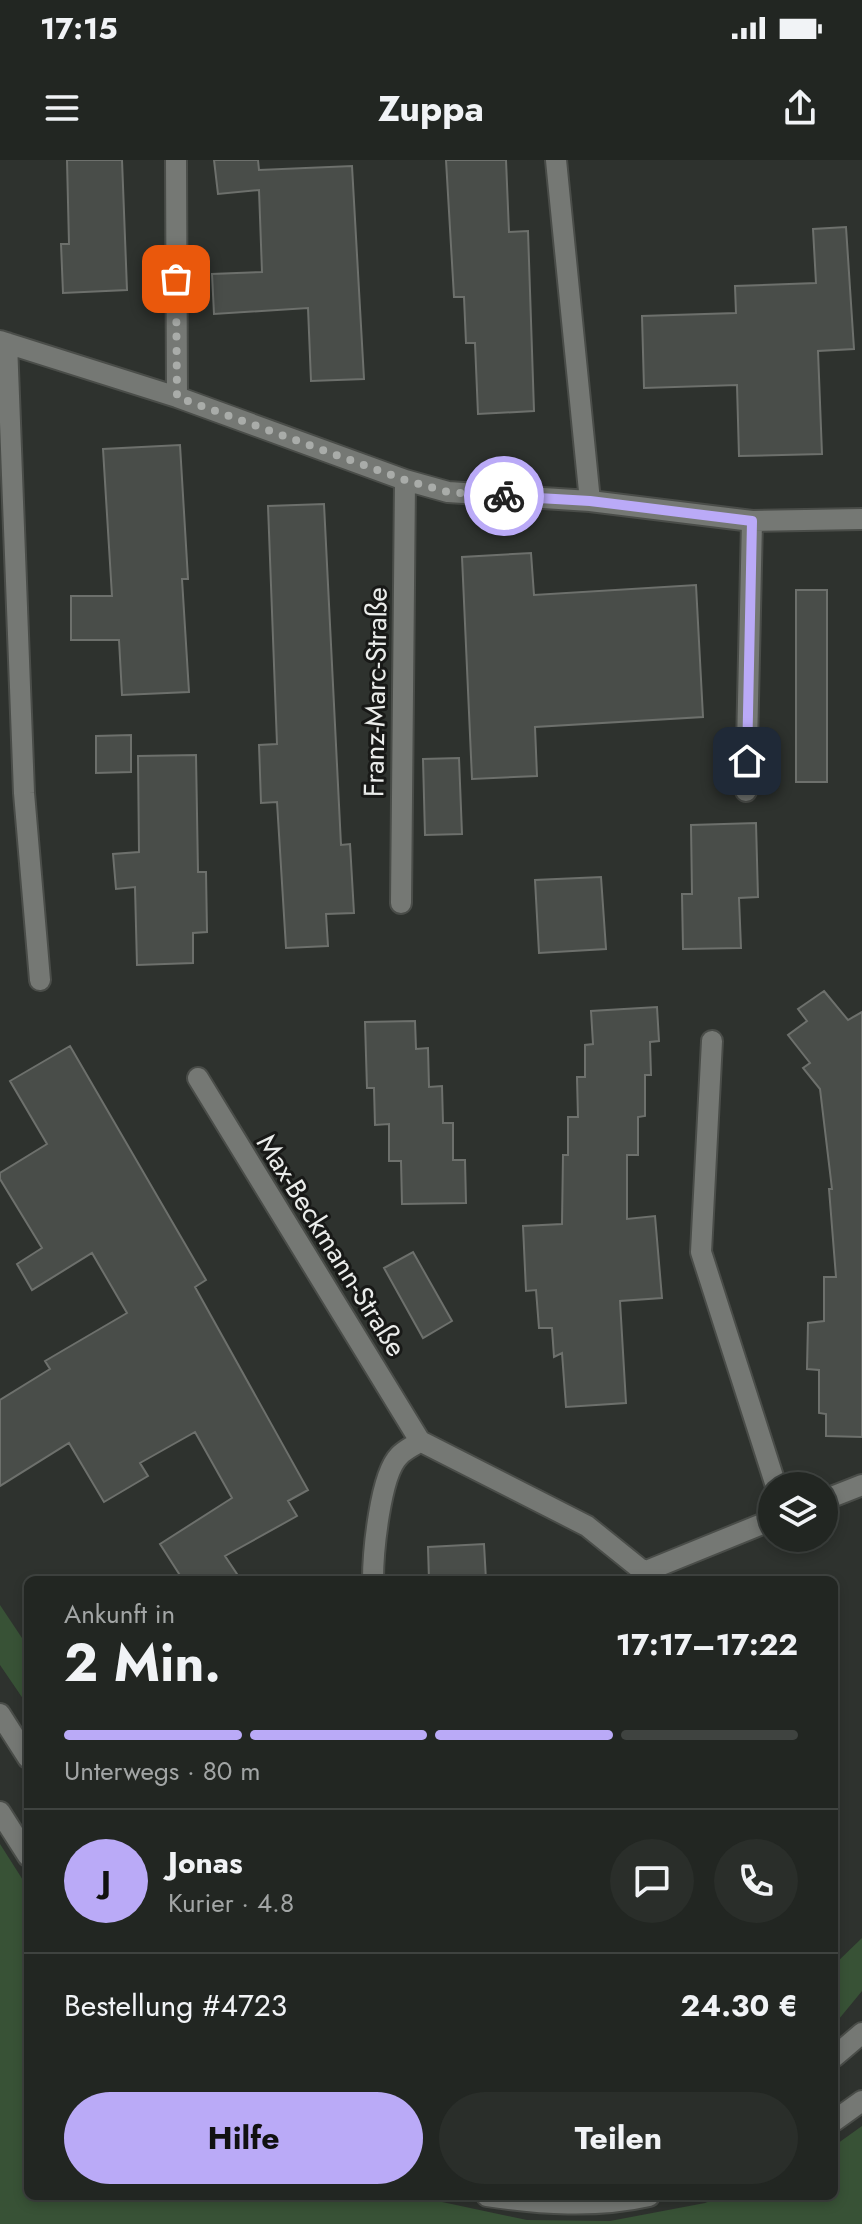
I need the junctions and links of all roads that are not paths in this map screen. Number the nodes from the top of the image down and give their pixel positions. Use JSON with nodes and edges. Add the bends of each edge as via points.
{"nodes":[{"id":1,"x":176,"y":160,"type":"edge"},
{"id":2,"x":556,"y":160,"type":"edge"},
{"id":3,"x":3,"y":342,"type":"edge"},
{"id":4,"x":177,"y":397,"type":"junction"},
{"id":5,"x":405,"y":480,"type":"junction"},
{"id":6,"x":590,"y":501,"type":"junction"},
{"id":7,"x":862,"y":519,"type":"edge"},
{"id":8,"x":752,"y":521,"type":"junction"},
{"id":9,"x":746,"y":791,"type":"dead end"},
{"id":10,"x":401,"y":903,"type":"dead end"},
{"id":11,"x":40,"y":980,"type":"dead end"},
{"id":12,"x":712,"y":1041,"type":"dead end"},
{"id":13,"x":198,"y":1078,"type":"dead end"},
{"id":14,"x":420,"y":1441,"type":"junction"},
{"id":15,"x":772,"y":1472,"type":"edge"},
{"id":16,"x":862,"y":1485,"type":"edge"},
{"id":17,"x":838,"y":1494,"type":"edge"},
{"id":18,"x":758,"y":1526,"type":"edge"},
{"id":19,"x":373,"y":1576,"type":"edge"},
{"id":20,"x":649,"y":1576,"type":"edge"},
{"id":21,"x":0,"y":1714,"type":"edge"},
{"id":22,"x":24,"y":1752,"type":"edge"},
{"id":23,"x":0,"y":1812,"type":"edge"},
{"id":24,"x":24,"y":1850,"type":"edge"},
{"id":25,"x":862,"y":2033,"type":"edge"},
{"id":26,"x":838,"y":2054,"type":"edge"},
{"id":27,"x":862,"y":2101,"type":"edge"},
{"id":28,"x":838,"y":2118,"type":"edge"},
{"id":29,"x":514,"y":2200,"type":"edge"},
{"id":30,"x":631,"y":2200,"type":"edge"}],
"edges":[{"from":1,"to":4,"type":"street"},
{"from":2,"to":6,"type":"street"},
{"from":3,"to":4,"type":"street"},
{"from":3,"to":11,"type":"street","via":[[24,793]]},
{"from":4,"to":5,"type":"street"},
{"from":5,"to":6,"type":"street","via":[[448,492]]},
{"from":5,"to":10,"type":"street","name":"Franz-Marc-Straße"},
{"from":6,"to":8,"type":"street"},
{"from":7,"to":8,"type":"street"},
{"from":8,"to":9,"type":"street"},
{"from":12,"to":15,"type":"street","via":[[701,1252]]},
{"from":13,"to":14,"type":"street","name":"Max-Beckmann-Straße"},
{"from":14,"to":19,"type":"street","via":[[397,1457],[382,1499]]},
{"from":14,"to":20,"type":"street","via":[[587,1526]]},
{"from":16,"to":17,"type":"street"},
{"from":18,"to":20,"type":"street"},
{"from":21,"to":22,"type":"street"},
{"from":23,"to":24,"type":"street"},
{"from":25,"to":26,"type":"street"},
{"from":27,"to":28,"type":"street"},
{"from":29,"to":30,"type":"street"}]}
